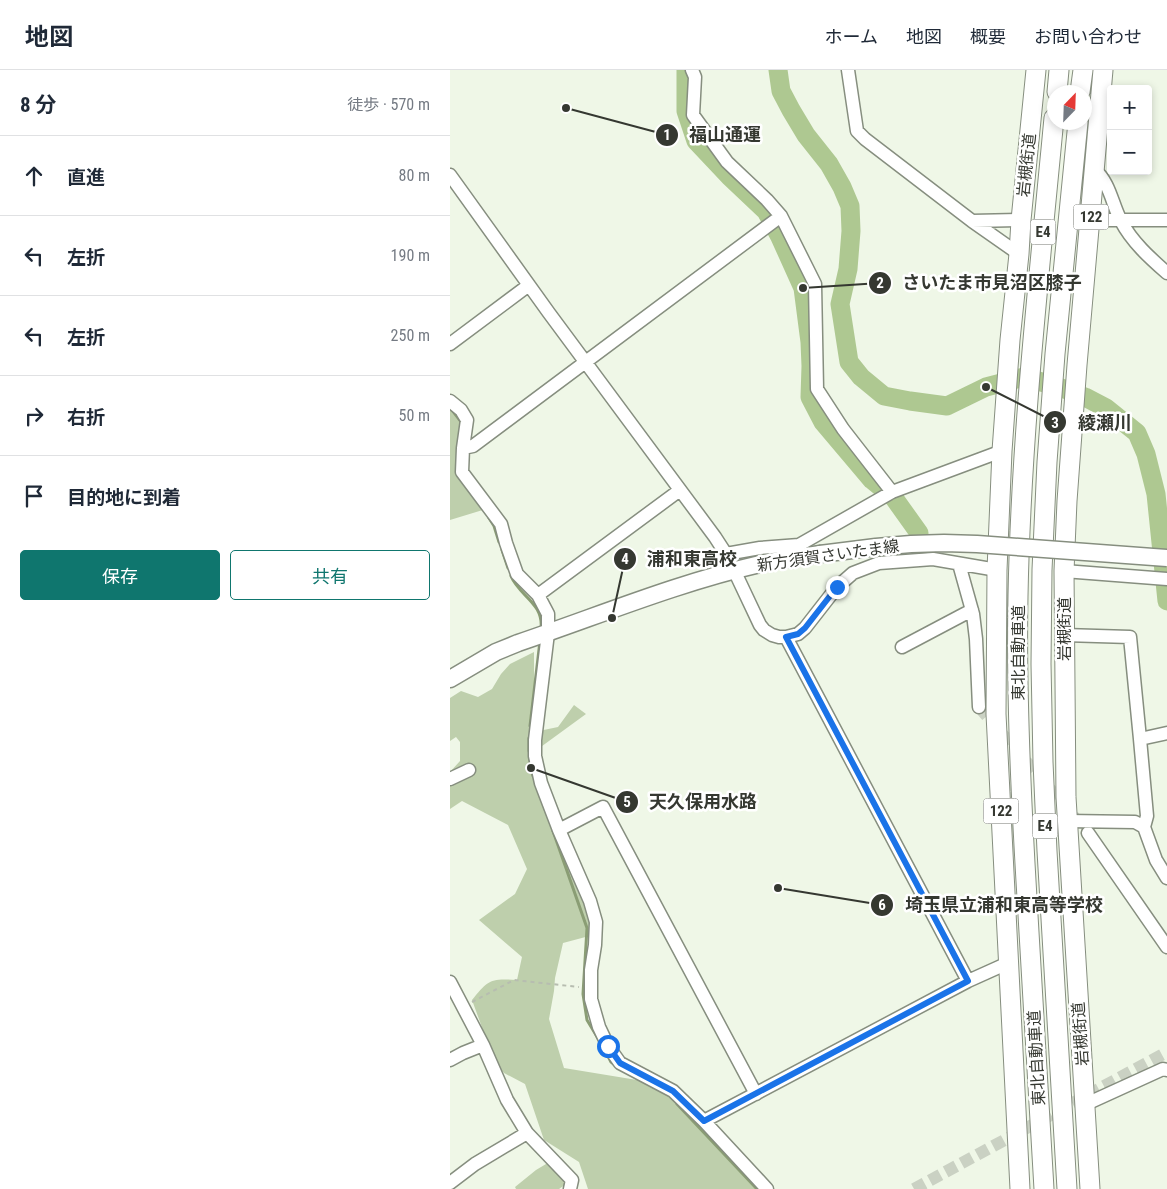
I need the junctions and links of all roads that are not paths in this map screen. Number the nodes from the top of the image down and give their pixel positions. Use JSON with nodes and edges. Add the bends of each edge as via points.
{"nodes":[{"id":1,"x":692,"y":70,"type":"edge"},
{"id":2,"x":848,"y":70,"type":"edge"},
{"id":3,"x":1036,"y":70,"type":"edge"},
{"id":4,"x":1059,"y":70,"type":"edge"},
{"id":5,"x":1083,"y":70,"type":"edge"},
{"id":6,"x":1103,"y":70,"type":"edge"},
{"id":7,"x":1058,"y":85,"type":"edge"},
{"id":8,"x":1081,"y":85,"type":"edge"},
{"id":9,"x":1053,"y":130,"type":"edge"},
{"id":10,"x":1077,"y":130,"type":"edge"},
{"id":11,"x":1095,"y":170,"type":"junction"},
{"id":12,"x":450,"y":175,"type":"edge"},
{"id":13,"x":775,"y":220,"type":"junction"},
{"id":14,"x":1021,"y":220,"type":"junction"},
{"id":15,"x":1090,"y":220,"type":"junction"},
{"id":16,"x":1120,"y":220,"type":"junction"},
{"id":17,"x":1167,"y":220,"type":"edge"},
{"id":18,"x":972,"y":221,"type":"junction"},
{"id":19,"x":1019,"y":254,"type":"junction"},
{"id":20,"x":1167,"y":273,"type":"edge"},
{"id":21,"x":529,"y":285,"type":"junction"},
{"id":22,"x":450,"y":344,"type":"edge"},
{"id":23,"x":585,"y":362,"type":"junction"},
{"id":24,"x":450,"y":401,"type":"edge"},
{"id":25,"x":1002,"y":442,"type":"junction"},
{"id":26,"x":462,"y":448,"type":"junction"},
{"id":27,"x":680,"y":490,"type":"junction"},
{"id":28,"x":892,"y":492,"type":"junction"},
{"id":29,"x":726,"y":554,"type":"junction"},
{"id":30,"x":1167,"y":558,"type":"edge"},
{"id":31,"x":960,"y":564,"type":"junction"},
{"id":32,"x":734,"y":570,"type":"junction"},
{"id":33,"x":997,"y":570,"type":"junction"},
{"id":34,"x":1064,"y":571,"type":"junction"},
{"id":35,"x":1167,"y":579,"type":"edge"},
{"id":36,"x":538,"y":596,"type":"junction"},
{"id":37,"x":972,"y":610,"type":"junction"},
{"id":38,"x":548,"y":633,"type":"junction"},
{"id":39,"x":1064,"y":635,"type":"junction"},
{"id":40,"x":786,"y":637,"type":"junction"},
{"id":41,"x":902,"y":647,"type":"dead end"},
{"id":42,"x":450,"y":679,"type":"edge"},
{"id":43,"x":979,"y":707,"type":"tunnel mouth"},
{"id":44,"x":1167,"y":734,"type":"edge"},
{"id":45,"x":1140,"y":739,"type":"junction"},
{"id":46,"x":468,"y":770,"type":"dead end"},
{"id":47,"x":450,"y":779,"type":"edge"},
{"id":48,"x":1067,"y":821,"type":"junction"},
{"id":49,"x":1144,"y":827,"type":"junction"},
{"id":50,"x":559,"y":830,"type":"junction"},
{"id":51,"x":1088,"y":833,"type":"tunnel mouth"},
{"id":52,"x":1167,"y":878,"type":"edge"},
{"id":53,"x":1167,"y":947,"type":"edge"},
{"id":54,"x":1008,"y":963,"type":"junction"},
{"id":55,"x":968,"y":981,"type":"junction"},
{"id":56,"x":450,"y":982,"type":"edge"},
{"id":57,"x":483,"y":1045,"type":"junction"},
{"id":58,"x":450,"y":1060,"type":"edge"},
{"id":59,"x":1167,"y":1070,"type":"edge"},
{"id":60,"x":756,"y":1094,"type":"junction"},
{"id":61,"x":1084,"y":1105,"type":"junction"},
{"id":62,"x":704,"y":1121,"type":"junction"},
{"id":63,"x":527,"y":1132,"type":"junction"},
{"id":64,"x":450,"y":1184,"type":"edge"},
{"id":65,"x":570,"y":1189,"type":"edge"},
{"id":66,"x":766,"y":1189,"type":"edge"},
{"id":67,"x":1020,"y":1189,"type":"edge"},
{"id":68,"x":1044,"y":1189,"type":"edge"},
{"id":69,"x":1067,"y":1189,"type":"edge"},
{"id":70,"x":1090,"y":1189,"type":"edge"}],
"edges":[{"from":1,"to":13,"type":"street","via":[[693,115],[727,162],[767,200]]},
{"from":2,"to":18,"type":"street","via":[[857,130]]},
{"from":3,"to":14,"type":"highway","name":"岩槻街道","number":"122"},
{"from":4,"to":7,"type":"highway"},
{"from":5,"to":8,"type":"highway"},
{"from":6,"to":11,"type":"highway","name":"岩槻街道","number":"122"},
{"from":9,"to":68,"type":"highway","name":"東北自動車道","number":"E4","via":[[1024,448],[1018,588],[1021,791]]},
{"from":10,"to":69,"type":"highway","name":"東北自動車道","number":"E4","via":[[1047,462],[1041,664],[1046,851]]},
{"from":11,"to":15,"type":"highway","name":"岩槻街道","number":"122"},
{"from":11,"to":16,"type":"street","via":[[1106,183]]},
{"from":12,"to":21,"type":"street"},
{"from":13,"to":23,"type":"street"},
{"from":13,"to":28,"type":"street","via":[[815,284],[818,389],[843,429]]},
{"from":14,"to":18,"type":"street"},
{"from":14,"to":19,"type":"highway","name":"岩槻街道","number":"122"},
{"from":15,"to":16,"type":"street"},
{"from":15,"to":34,"type":"highway","name":"岩槻街道","number":"122"},
{"from":16,"to":17,"type":"street"},
{"from":16,"to":20,"type":"street","via":[[1139,247]]},
{"from":18,"to":19,"type":"street"},
{"from":19,"to":25,"type":"highway","name":"岩槻街道","number":"122"},
{"from":21,"to":22,"type":"street"},
{"from":21,"to":23,"type":"street"},
{"from":23,"to":26,"type":"street","via":[[473,446]]},
{"from":23,"to":27,"type":"street"},
{"from":24,"to":26,"type":"street","via":[[467,420]]},
{"from":25,"to":28,"type":"street"},
{"from":25,"to":33,"type":"highway","name":"岩槻街道","number":"122"},
{"from":26,"to":36,"type":"street","via":[[462,472],[501,524],[517,574]]},
{"from":27,"to":29,"type":"street"},
{"from":27,"to":36,"type":"street"},
{"from":28,"to":29,"type":"street","via":[[799,545]]},
{"from":29,"to":32,"type":"street"},
{"from":30,"to":32,"type":"main road","name":"新方須賀さいたま線","bridge":true,"via":[[944,543],[820,554]]},
{"from":31,"to":33,"type":"street"},
{"from":31,"to":37,"type":"street"},
{"from":31,"to":40,"type":"street","via":[[932,559],[879,563],[853,574],[837,587],[805,628]]},
{"from":32,"to":38,"type":"main road","name":"新方須賀さいたま線","via":[[672,588]]},
{"from":32,"to":40,"type":"street","via":[[760,625],[772,635]]},
{"from":33,"to":54,"type":"highway","name":"岩槻街道","number":"122","via":[[996,714]]},
{"from":34,"to":35,"type":"street"},
{"from":34,"to":39,"type":"highway","name":"岩槻街道","number":"122"},
{"from":36,"to":38,"type":"street","via":[[548,614]]},
{"from":37,"to":41,"type":"street"},
{"from":37,"to":43,"type":"street"},
{"from":38,"to":42,"type":"main road","name":"新方須賀さいたま線","via":[[496,652]]},
{"from":38,"to":50,"type":"street","via":[[534,756]]},
{"from":39,"to":45,"type":"street","via":[[1130,638]]},
{"from":39,"to":48,"type":"highway","name":"岩槻街道","number":"122"},
{"from":40,"to":55,"type":"street"},
{"from":44,"to":45,"type":"street"},
{"from":45,"to":49,"type":"street","via":[[1147,816]]},
{"from":46,"to":47,"type":"street"},
{"from":48,"to":49,"type":"street","via":[[1135,822]]},
{"from":48,"to":61,"type":"highway","name":"岩槻街道","number":"122"},
{"from":49,"to":52,"type":"street","via":[[1156,860]]},
{"from":50,"to":60,"type":"street","via":[[603,807]]},
{"from":50,"to":62,"type":"street","via":[[596,922],[596,945],[590,970],[591,999],[608,1046],[620,1063],[673,1091]]},
{"from":51,"to":53,"type":"street"},
{"from":54,"to":55,"type":"street"},
{"from":54,"to":67,"type":"highway","name":"岩槻街道","number":"122"},
{"from":55,"to":60,"type":"street"},
{"from":56,"to":57,"type":"street"},
{"from":57,"to":58,"type":"street"},
{"from":57,"to":63,"type":"street","via":[[507,1100]]},
{"from":59,"to":61,"type":"street","via":[[1163,1068]]},
{"from":60,"to":62,"type":"street"},
{"from":61,"to":70,"type":"highway","name":"岩槻街道","number":"122"},
{"from":62,"to":66,"type":"street"},
{"from":63,"to":64,"type":"street","via":[[475,1164]]},
{"from":63,"to":65,"type":"street","via":[[572,1180]]}]}
